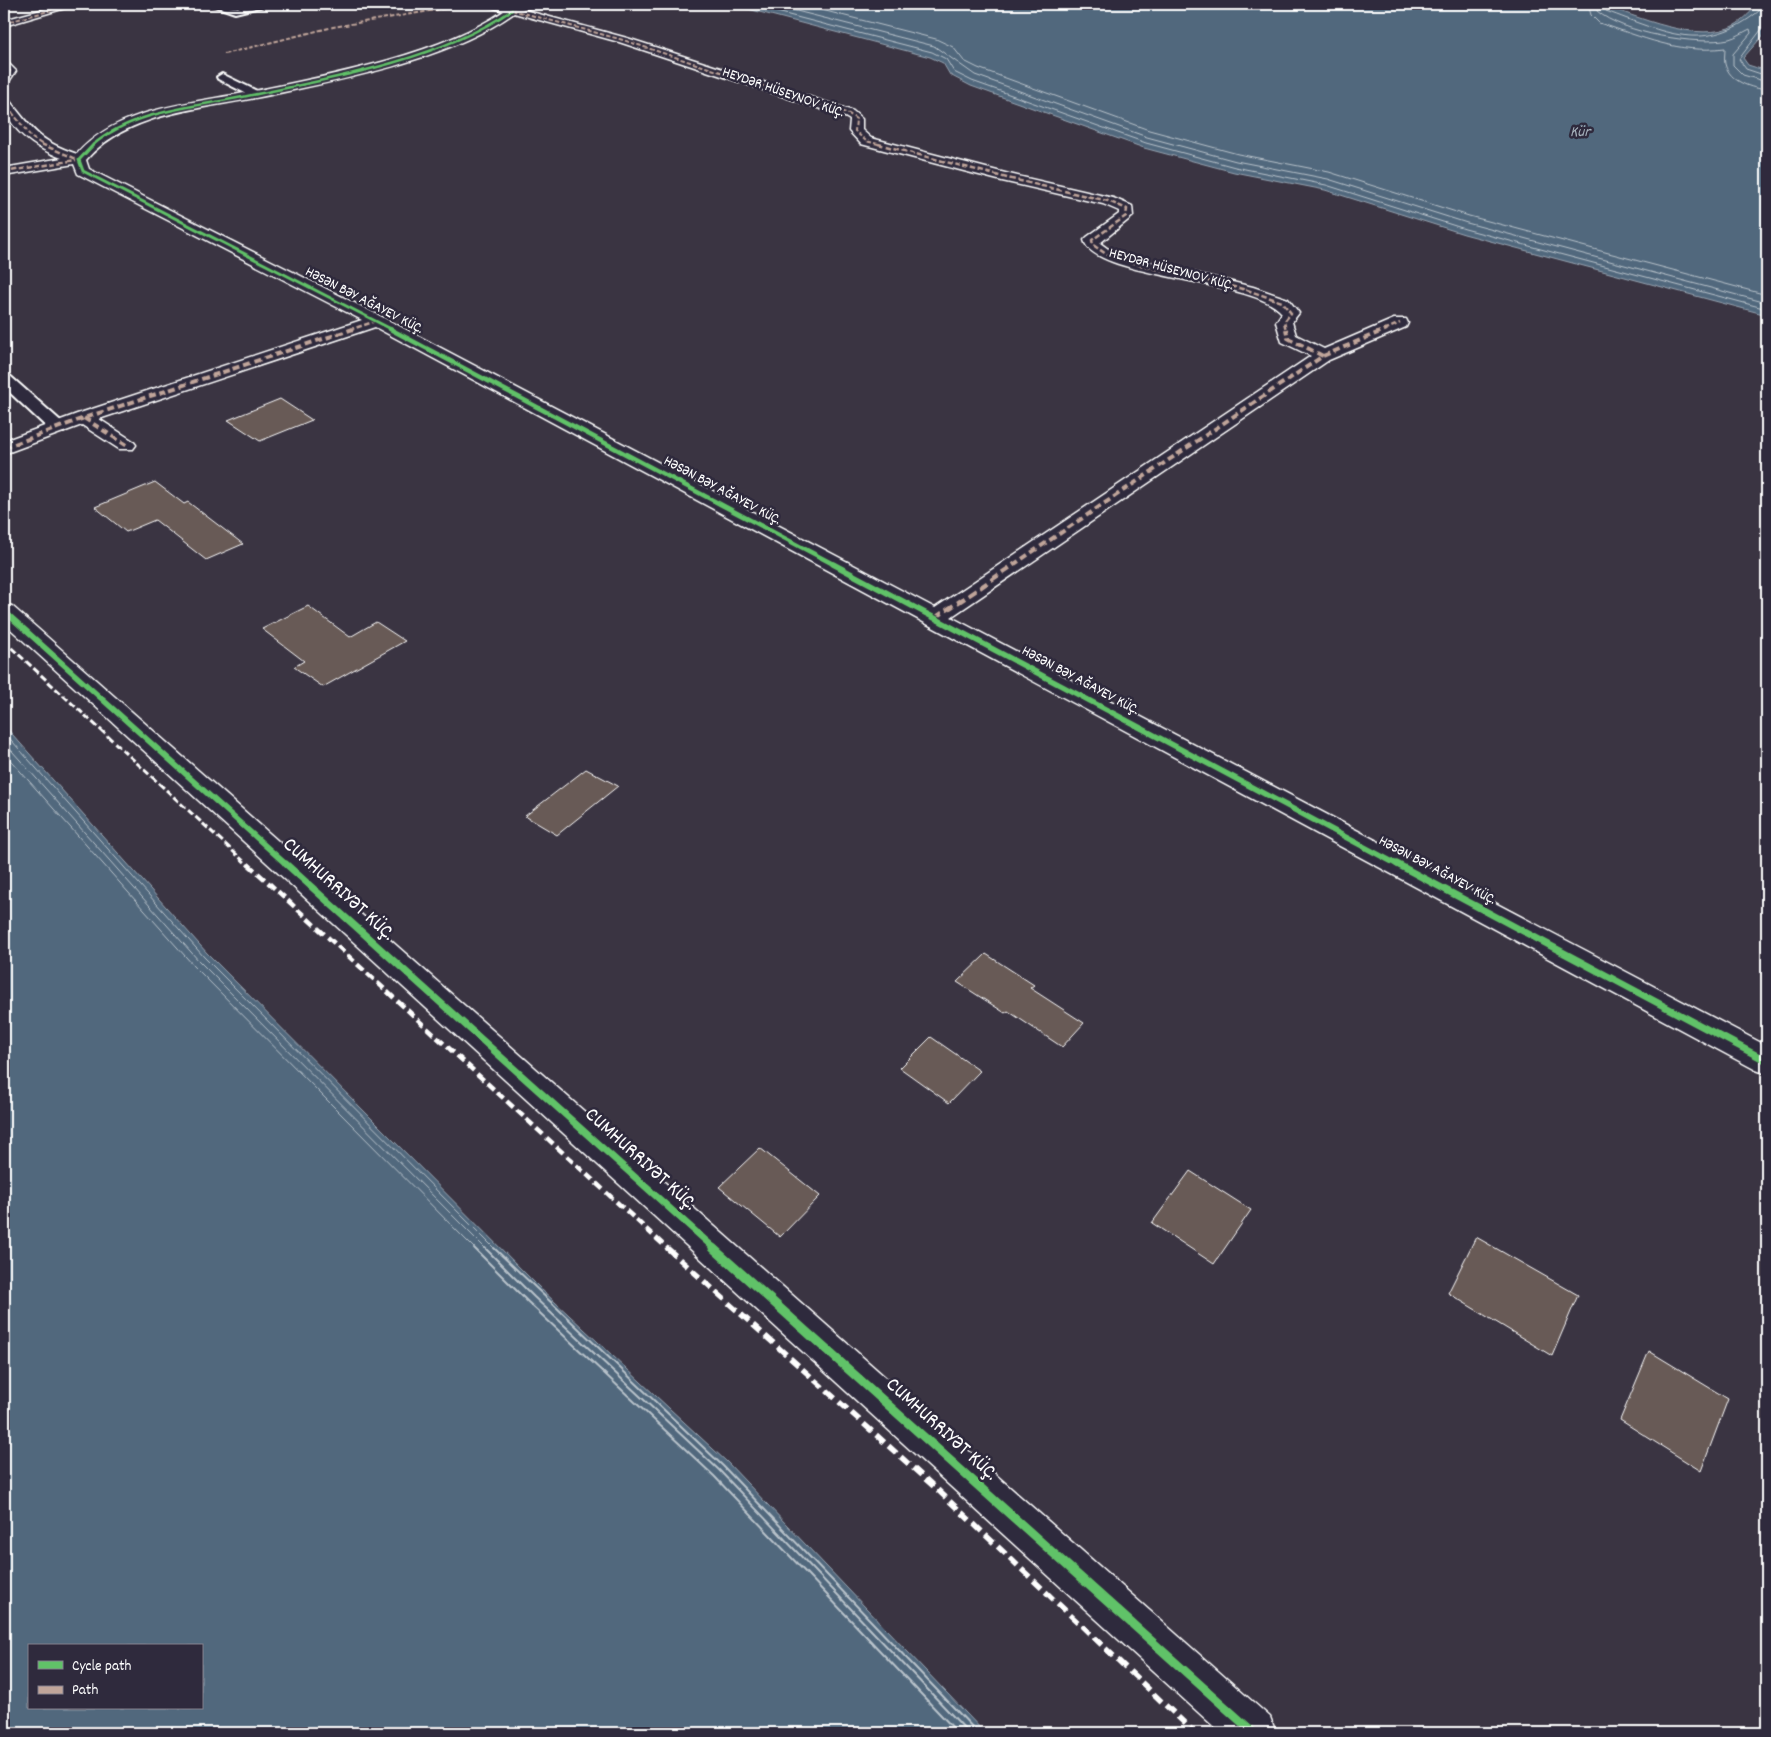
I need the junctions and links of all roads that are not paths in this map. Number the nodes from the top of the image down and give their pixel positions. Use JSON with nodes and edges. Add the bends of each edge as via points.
{"nodes":[{"id":1,"x":74,"y":4,"type":"edge"},
{"id":2,"x":214,"y":4,"type":"edge"},
{"id":3,"x":267,"y":4,"type":"edge"},
{"id":4,"x":492,"y":4,"type":"edge"},
{"id":5,"x":535,"y":4,"type":"edge"},
{"id":6,"x":512,"y":10,"type":"junction"},
{"id":7,"x":4,"y":23,"type":"edge"},
{"id":8,"x":4,"y":65,"type":"edge"},
{"id":9,"x":222,"y":77,"type":"dead end"},
{"id":10,"x":4,"y":80,"type":"edge"},
{"id":11,"x":254,"y":94,"type":"junction"},
{"id":12,"x":4,"y":102,"type":"edge"},
{"id":13,"x":79,"y":160,"type":"junction"},
{"id":14,"x":4,"y":172,"type":"edge"},
{"id":15,"x":376,"y":321,"type":"junction"},
{"id":16,"x":1400,"y":323,"type":"dead end"},
{"id":17,"x":1323,"y":356,"type":"junction"},
{"id":18,"x":4,"y":379,"type":"edge"},
{"id":19,"x":84,"y":418,"type":"junction"},
{"id":20,"x":58,"y":428,"type":"junction"},
{"id":21,"x":126,"y":445,"type":"dead end"},
{"id":22,"x":4,"y":448,"type":"edge"},
{"id":23,"x":4,"y":612,"type":"edge"},
{"id":24,"x":935,"y":618,"type":"junction"},
{"id":25,"x":1767,"y":1061,"type":"edge"},
{"id":26,"x":1254,"y":1733,"type":"edge"}],
"edges":[{"from":1,"to":7,"type":"street"},
{"from":2,"to":3,"type":"lane","via":[[235,10]]},
{"from":4,"to":6,"type":"street","name":"HEYDƏR HÜSEYNOV KÜÇ."},
{"from":5,"to":6,"type":"lane"},
{"from":6,"to":11,"type":"street","via":[[469,34],[394,62]]},
{"from":6,"to":17,"type":"street","name":"HEYDƏR HÜSEYNOV KÜÇ.","via":[[623,40],[849,114],[856,119],[855,131],[866,141],[1108,201],[1127,209],[1126,216],[1092,240],[1093,245],[1106,254],[1140,265],[1247,290],[1282,302],[1291,313],[1284,322],[1288,338]]},
{"from":8,"to":10,"type":"street","via":[[10,71]]},
{"from":9,"to":11,"type":"lane"},
{"from":11,"to":13,"type":"street","via":[[125,126],[97,141]]},
{"from":12,"to":13,"type":"street","via":[[32,138],[47,148]]},
{"from":13,"to":14,"type":"street"},
{"from":13,"to":15,"type":"street","name":"HƏSƏN BƏY AĞAYEV KÜÇ.","via":[[83,171]]},
{"from":15,"to":19,"type":"street"},
{"from":15,"to":24,"type":"street","name":"HƏSƏN BƏY AĞAYEV KÜÇ."},
{"from":16,"to":17,"type":"street"},
{"from":17,"to":24,"type":"street"},
{"from":18,"to":20,"type":"lane"},
{"from":19,"to":20,"type":"street"},
{"from":19,"to":21,"type":"street"},
{"from":20,"to":22,"type":"street"},
{"from":23,"to":26,"type":"street","name":"CUMHURRIYƏT KÜÇ."},
{"from":24,"to":25,"type":"street","name":"HƏSƏN BƏY AĞAYEV KÜÇ."}]}
